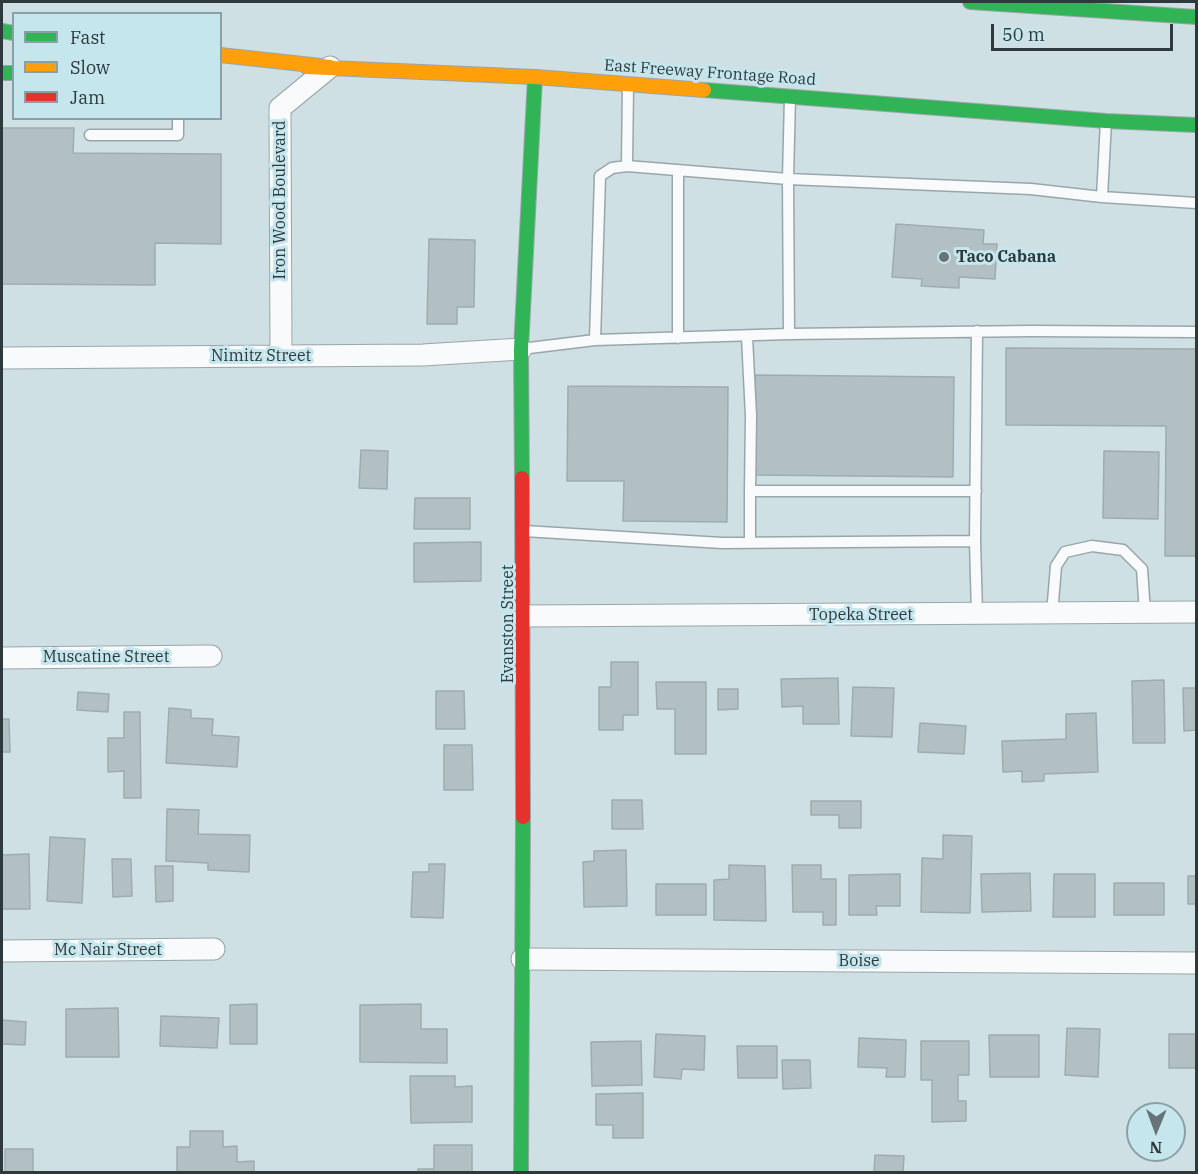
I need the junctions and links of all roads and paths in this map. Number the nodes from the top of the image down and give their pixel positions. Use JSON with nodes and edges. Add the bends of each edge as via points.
{"nodes":[{"id":1,"x":969,"y":2,"type":"edge"},
{"id":2,"x":1197,"y":17,"type":"edge"},
{"id":3,"x":222,"y":55,"type":"edge"},
{"id":4,"x":330,"y":67,"type":"junction"},
{"id":5,"x":222,"y":69,"type":"edge"},
{"id":6,"x":535,"y":77,"type":"junction"},
{"id":7,"x":628,"y":83,"type":"junction"},
{"id":8,"x":790,"y":95,"type":"junction"},
{"id":9,"x":178,"y":120,"type":"edge"},
{"id":10,"x":1106,"y":121,"type":"junction"},
{"id":11,"x":1197,"y":125,"type":"edge"},
{"id":12,"x":90,"y":135,"type":"dead end"},
{"id":13,"x":627,"y":166,"type":"junction"},
{"id":14,"x":678,"y":170,"type":"junction"},
{"id":15,"x":788,"y":179,"type":"junction"},
{"id":16,"x":1102,"y":197,"type":"junction"},
{"id":17,"x":1197,"y":202,"type":"edge"},
{"id":18,"x":977,"y":331,"type":"junction"},
{"id":19,"x":1197,"y":332,"type":"edge"},
{"id":20,"x":789,"y":334,"type":"junction"},
{"id":21,"x":747,"y":337,"type":"junction"},
{"id":22,"x":678,"y":338,"type":"junction"},
{"id":23,"x":595,"y":340,"type":"junction"},
{"id":24,"x":521,"y":349,"type":"junction"},
{"id":25,"x":280,"y":356,"type":"junction"},
{"id":26,"x":2,"y":358,"type":"edge"},
{"id":27,"x":750,"y":491,"type":"junction"},
{"id":28,"x":976,"y":491,"type":"junction"},
{"id":29,"x":524,"y":531,"type":"junction"},
{"id":30,"x":975,"y":541,"type":"junction"},
{"id":31,"x":750,"y":542,"type":"junction"},
{"id":32,"x":1197,"y":612,"type":"edge"},
{"id":33,"x":1145,"y":613,"type":"junction"},
{"id":34,"x":977,"y":614,"type":"junction"},
{"id":35,"x":1052,"y":614,"type":"junction"},
{"id":36,"x":525,"y":616,"type":"junction"},
{"id":37,"x":211,"y":656,"type":"dead end"},
{"id":38,"x":2,"y":658,"type":"edge"},
{"id":39,"x":214,"y":950,"type":"dead end"},
{"id":40,"x":2,"y":951,"type":"edge"},
{"id":41,"x":522,"y":959,"type":"junction"},
{"id":42,"x":1197,"y":963,"type":"edge"},
{"id":43,"x":521,"y":1173,"type":"edge"}],
"edges":[{"from":1,"to":2,"type":"main road"},
{"from":3,"to":4,"type":"main road"},
{"from":4,"to":5,"type":"main road","name":"East Freeway Frontage Road"},
{"from":4,"to":6,"type":"main road","name":"East Freeway Frontage Road"},
{"from":4,"to":25,"type":"street","name":"Iron Wood Boulevard","via":[[280,108]]},
{"from":6,"to":7,"type":"main road","name":"East Freeway Frontage Road"},
{"from":6,"to":24,"type":"main road","name":"Evanston Street"},
{"from":7,"to":8,"type":"main road","name":"East Freeway Frontage Road"},
{"from":7,"to":13,"type":"lane"},
{"from":8,"to":10,"type":"main road","name":"East Freeway Frontage Road"},
{"from":8,"to":15,"type":"lane"},
{"from":9,"to":12,"type":"lane","via":[[178,135]]},
{"from":10,"to":11,"type":"main road","name":"East Freeway Frontage Road"},
{"from":10,"to":16,"type":"lane"},
{"from":13,"to":14,"type":"lane"},
{"from":13,"to":23,"type":"lane","via":[[612,168],[600,176]]},
{"from":14,"to":15,"type":"lane"},
{"from":14,"to":22,"type":"lane"},
{"from":15,"to":16,"type":"lane","via":[[1031,189]]},
{"from":15,"to":20,"type":"lane"},
{"from":16,"to":17,"type":"lane"},
{"from":18,"to":19,"type":"lane"},
{"from":18,"to":20,"type":"lane"},
{"from":18,"to":28,"type":"lane"},
{"from":20,"to":21,"type":"lane"},
{"from":21,"to":22,"type":"lane"},
{"from":21,"to":27,"type":"lane"},
{"from":22,"to":23,"type":"lane"},
{"from":23,"to":24,"type":"lane"},
{"from":24,"to":25,"type":"street","name":"Nimitz Street","via":[[423,355]]},
{"from":24,"to":29,"type":"main road","name":"Evanston Street"},
{"from":25,"to":26,"type":"street","name":"Nimitz Street"},
{"from":27,"to":28,"type":"lane"},
{"from":27,"to":31,"type":"lane"},
{"from":28,"to":30,"type":"lane"},
{"from":29,"to":31,"type":"lane"},
{"from":29,"to":36,"type":"main road","name":"Evanston Street"},
{"from":30,"to":31,"type":"lane"},
{"from":30,"to":34,"type":"lane"},
{"from":32,"to":33,"type":"street","name":"Topeka Street"},
{"from":33,"to":35,"type":"street","name":"Topeka Street"},
{"from":33,"to":35,"type":"lane","via":[[1142,568],[1123,550],[1092,546],[1065,552],[1056,566]]},
{"from":34,"to":35,"type":"street","name":"Topeka Street"},
{"from":34,"to":36,"type":"street","name":"Topeka Street"},
{"from":36,"to":41,"type":"main road","name":"Evanston Street"},
{"from":37,"to":38,"type":"street","name":"Muscatine Street"},
{"from":39,"to":40,"type":"street","name":"Mc Nair Street"},
{"from":41,"to":42,"type":"street","name":"Boise"},
{"from":41,"to":43,"type":"main road","name":"Evanston Street"}]}
